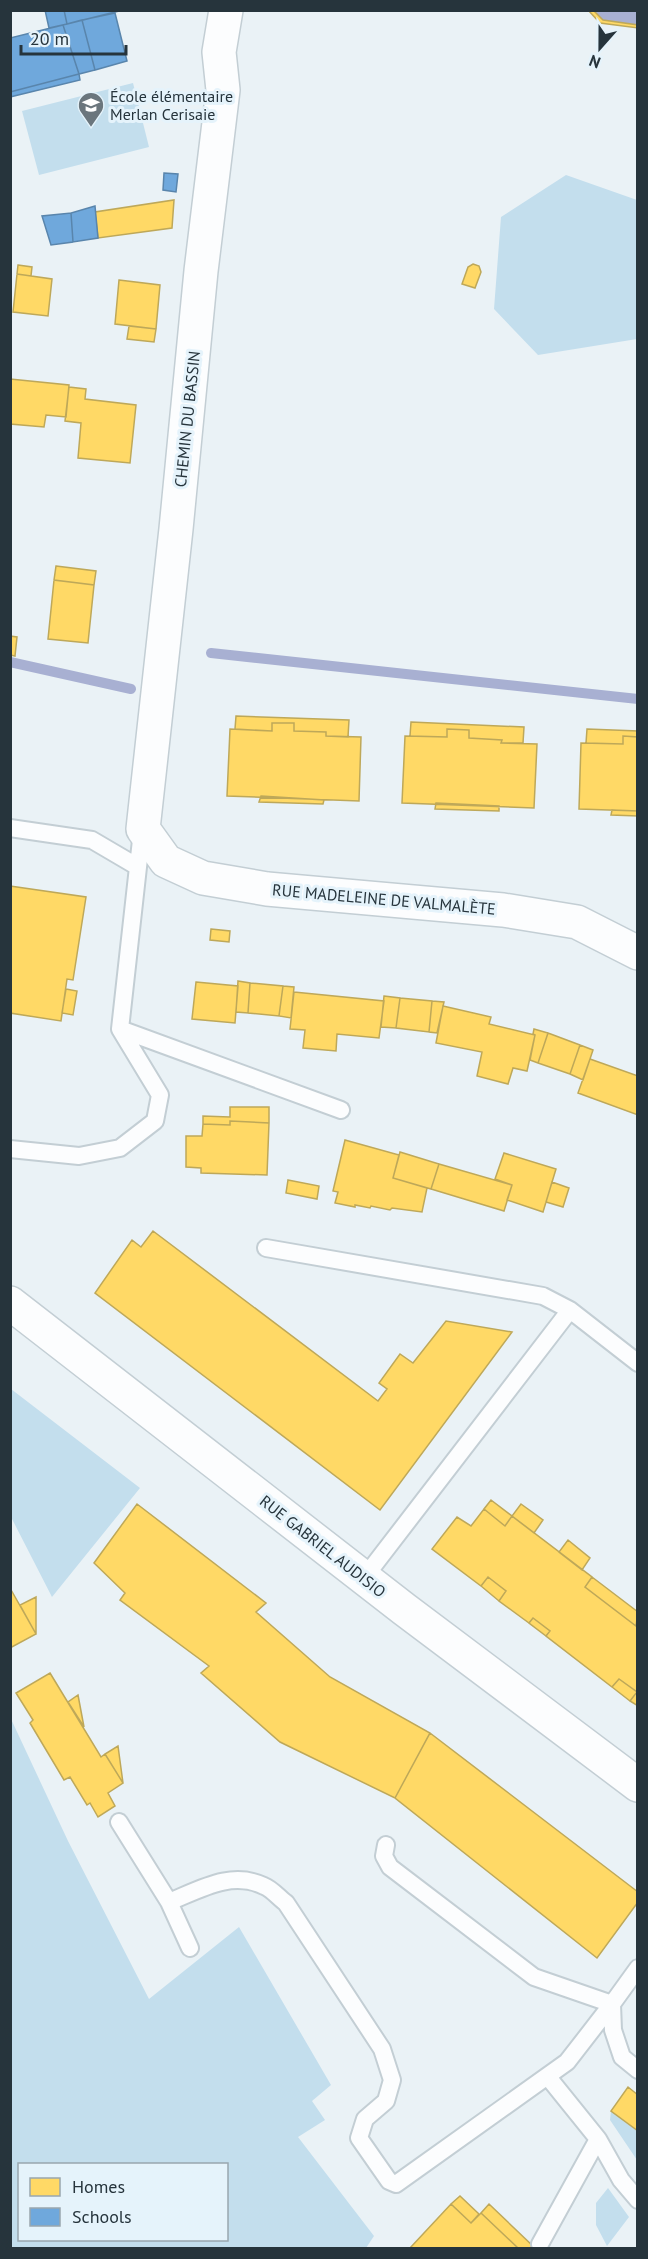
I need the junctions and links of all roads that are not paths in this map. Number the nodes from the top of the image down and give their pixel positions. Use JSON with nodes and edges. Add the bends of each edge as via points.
{"nodes":[{"id":1,"x":226,"y":10,"type":"edge"},
{"id":2,"x":10,"y":828,"type":"edge"},
{"id":3,"x":142,"y":829,"type":"junction"},
{"id":4,"x":138,"y":867,"type":"junction"},
{"id":5,"x":638,"y":953,"type":"edge"},
{"id":6,"x":120,"y":1029,"type":"junction"},
{"id":7,"x":340,"y":1110,"type":"dead end"},
{"id":8,"x":10,"y":1149,"type":"edge"},
{"id":9,"x":266,"y":1248,"type":"dead end"},
{"id":10,"x":10,"y":1303,"type":"edge"},
{"id":11,"x":570,"y":1310,"type":"junction"},
{"id":12,"x":638,"y":1363,"type":"edge"},
{"id":13,"x":364,"y":1578,"type":"junction"},
{"id":14,"x":638,"y":1785,"type":"edge"},
{"id":15,"x":119,"y":1822,"type":"dead end"},
{"id":16,"x":386,"y":1845,"type":"dead end"},
{"id":17,"x":169,"y":1902,"type":"junction"},
{"id":18,"x":190,"y":1948,"type":"dead end"},
{"id":19,"x":638,"y":1968,"type":"edge"},
{"id":20,"x":612,"y":2004,"type":"junction"},
{"id":21,"x":638,"y":2070,"type":"edge"},
{"id":22,"x":548,"y":2078,"type":"junction"},
{"id":23,"x":598,"y":2139,"type":"junction"},
{"id":24,"x":638,"y":2200,"type":"edge"},
{"id":25,"x":540,"y":2244,"type":"dead end"}],
"edges":[{"from":1,"to":3,"type":"street","name":"CHEMIN DU BASSIN","via":[[219,52],[223,90]]},
{"from":2,"to":4,"type":"lane","via":[[92,840]]},
{"from":3,"to":4,"type":"lane"},
{"from":3,"to":5,"type":"street","name":"RUE MADELEINE DE VALMALÈTE","via":[[166,861],[203,878],[267,889],[503,910],[577,922]]},
{"from":4,"to":6,"type":"lane"},
{"from":6,"to":7,"type":"lane"},
{"from":6,"to":8,"type":"lane","via":[[160,1095],[155,1121],[120,1148],[79,1156]]},
{"from":9,"to":11,"type":"lane","via":[[543,1296]]},
{"from":10,"to":13,"type":"street","name":"RUE GABRIEL AUDISIO"},
{"from":11,"to":12,"type":"lane"},
{"from":11,"to":13,"type":"lane"},
{"from":13,"to":14,"type":"street","name":"RUE GABRIEL AUDISIO"},
{"from":15,"to":17,"type":"lane"},
{"from":16,"to":20,"type":"lane","via":[[384,1856],[390,1866],[534,1977]]},
{"from":17,"to":18,"type":"lane"},
{"from":17,"to":22,"type":"lane","via":[[223,1880],[264,1886],[286,1903],[382,2049],[392,2080],[386,2101],[365,2119],[359,2138],[389,2181],[396,2184]]},
{"from":19,"to":20,"type":"lane"},
{"from":20,"to":21,"type":"lane","via":[[613,2030],[622,2057]]},
{"from":20,"to":22,"type":"lane","via":[[567,2062]]},
{"from":22,"to":23,"type":"lane"},
{"from":23,"to":24,"type":"lane","via":[[621,2180]]},
{"from":23,"to":25,"type":"lane"}]}
